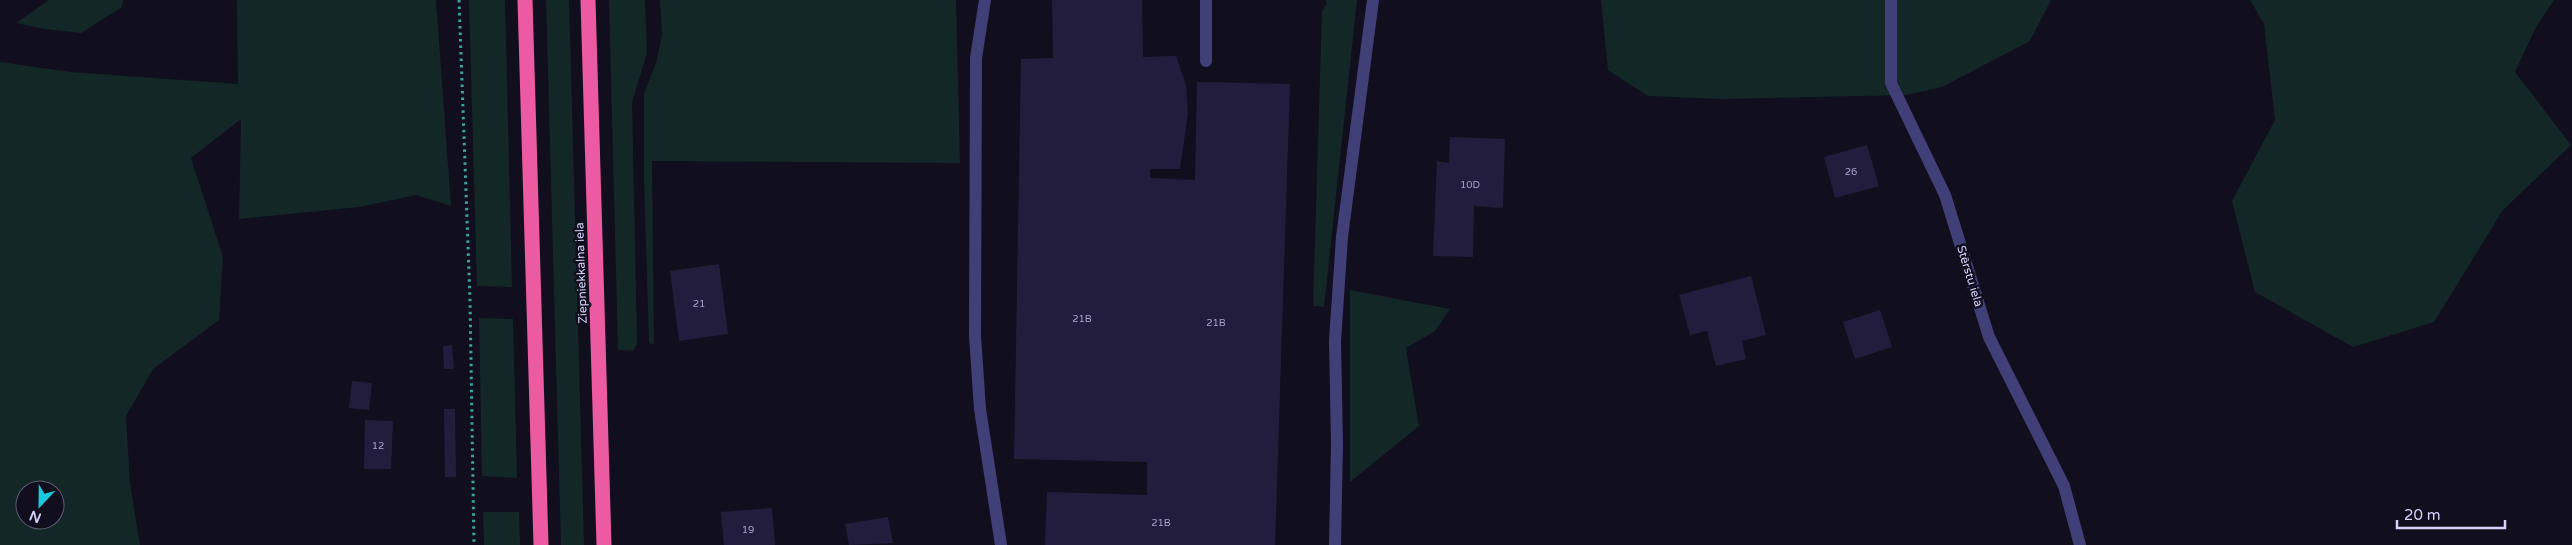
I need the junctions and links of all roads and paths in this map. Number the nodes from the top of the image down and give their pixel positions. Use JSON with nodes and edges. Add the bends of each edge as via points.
{"nodes":[{"id":1,"x":459,"y":0,"type":"edge"},
{"id":2,"x":526,"y":0,"type":"edge"},
{"id":3,"x":588,"y":0,"type":"edge"},
{"id":4,"x":985,"y":0,"type":"edge"},
{"id":5,"x":1206,"y":0,"type":"edge"},
{"id":6,"x":1373,"y":0,"type":"edge"},
{"id":7,"x":1891,"y":0,"type":"edge"},
{"id":8,"x":1206,"y":61,"type":"dead end"},
{"id":9,"x":474,"y":545,"type":"edge"},
{"id":10,"x":541,"y":545,"type":"edge"},
{"id":11,"x":604,"y":545,"type":"edge"},
{"id":12,"x":1001,"y":545,"type":"edge"},
{"id":13,"x":1335,"y":545,"type":"edge"},
{"id":14,"x":2080,"y":545,"type":"edge"}],
"edges":[{"from":1,"to":9,"type":"path","via":[[470,300]]},
{"from":2,"to":10,"type":"highway"},
{"from":3,"to":11,"type":"highway","name":"Ziepniekkalna iela"},
{"from":4,"to":12,"type":"street","via":[[976,58],[975,336],[980,409]]},
{"from":5,"to":8,"type":"street"},
{"from":6,"to":13,"type":"street","via":[[1342,237],[1335,341]]},
{"from":7,"to":14,"type":"street","name":"Stērstu iela","via":[[1891,83],[1945,195],[1989,337],[2064,486]]}]}
